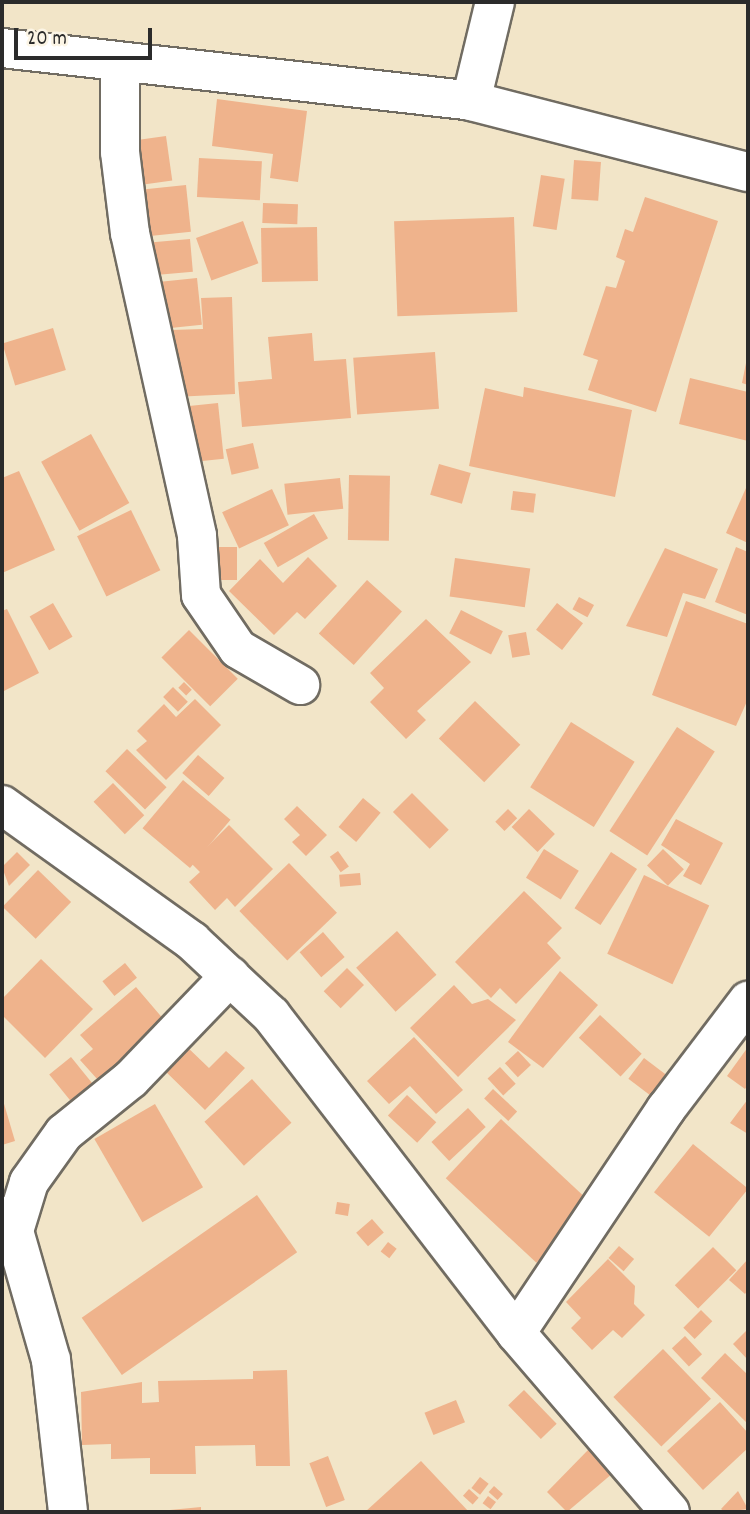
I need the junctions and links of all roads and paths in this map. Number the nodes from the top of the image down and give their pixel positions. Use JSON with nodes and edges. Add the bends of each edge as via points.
{"nodes":[{"id":1,"x":495,"y":2,"type":"edge"},
{"id":2,"x":2,"y":48,"type":"edge"},
{"id":3,"x":120,"y":66,"type":"junction"},
{"id":4,"x":471,"y":101,"type":"junction"},
{"id":5,"x":748,"y":172,"type":"edge"},
{"id":6,"x":299,"y":685,"type":"dead end"},
{"id":7,"x":2,"y":805,"type":"edge"},
{"id":8,"x":230,"y":976,"type":"junction"},
{"id":9,"x":748,"y":1001,"type":"edge"},
{"id":10,"x":8,"y":1223,"type":"edge"},
{"id":11,"x":516,"y":1333,"type":"junction"},
{"id":12,"x":68,"y":1512,"type":"edge"},
{"id":13,"x":670,"y":1512,"type":"edge"}],
"edges":[{"from":1,"to":4,"type":"street"},
{"from":2,"to":3,"type":"street"},
{"from":3,"to":4,"type":"street"},
{"from":3,"to":6,"type":"street","via":[[120,152],[130,233],[197,536],[201,595],[238,649]]},
{"from":4,"to":5,"type":"street"},
{"from":7,"to":8,"type":"street","via":[[192,942]]},
{"from":8,"to":10,"type":"street","via":[[131,1079],[64,1133],[29,1182]]},
{"from":8,"to":11,"type":"street","via":[[271,1015]]},
{"from":9,"to":11,"type":"street","via":[[666,1109]]},
{"from":10,"to":12,"type":"street","via":[[51,1360]]},
{"from":11,"to":13,"type":"street"}]}
